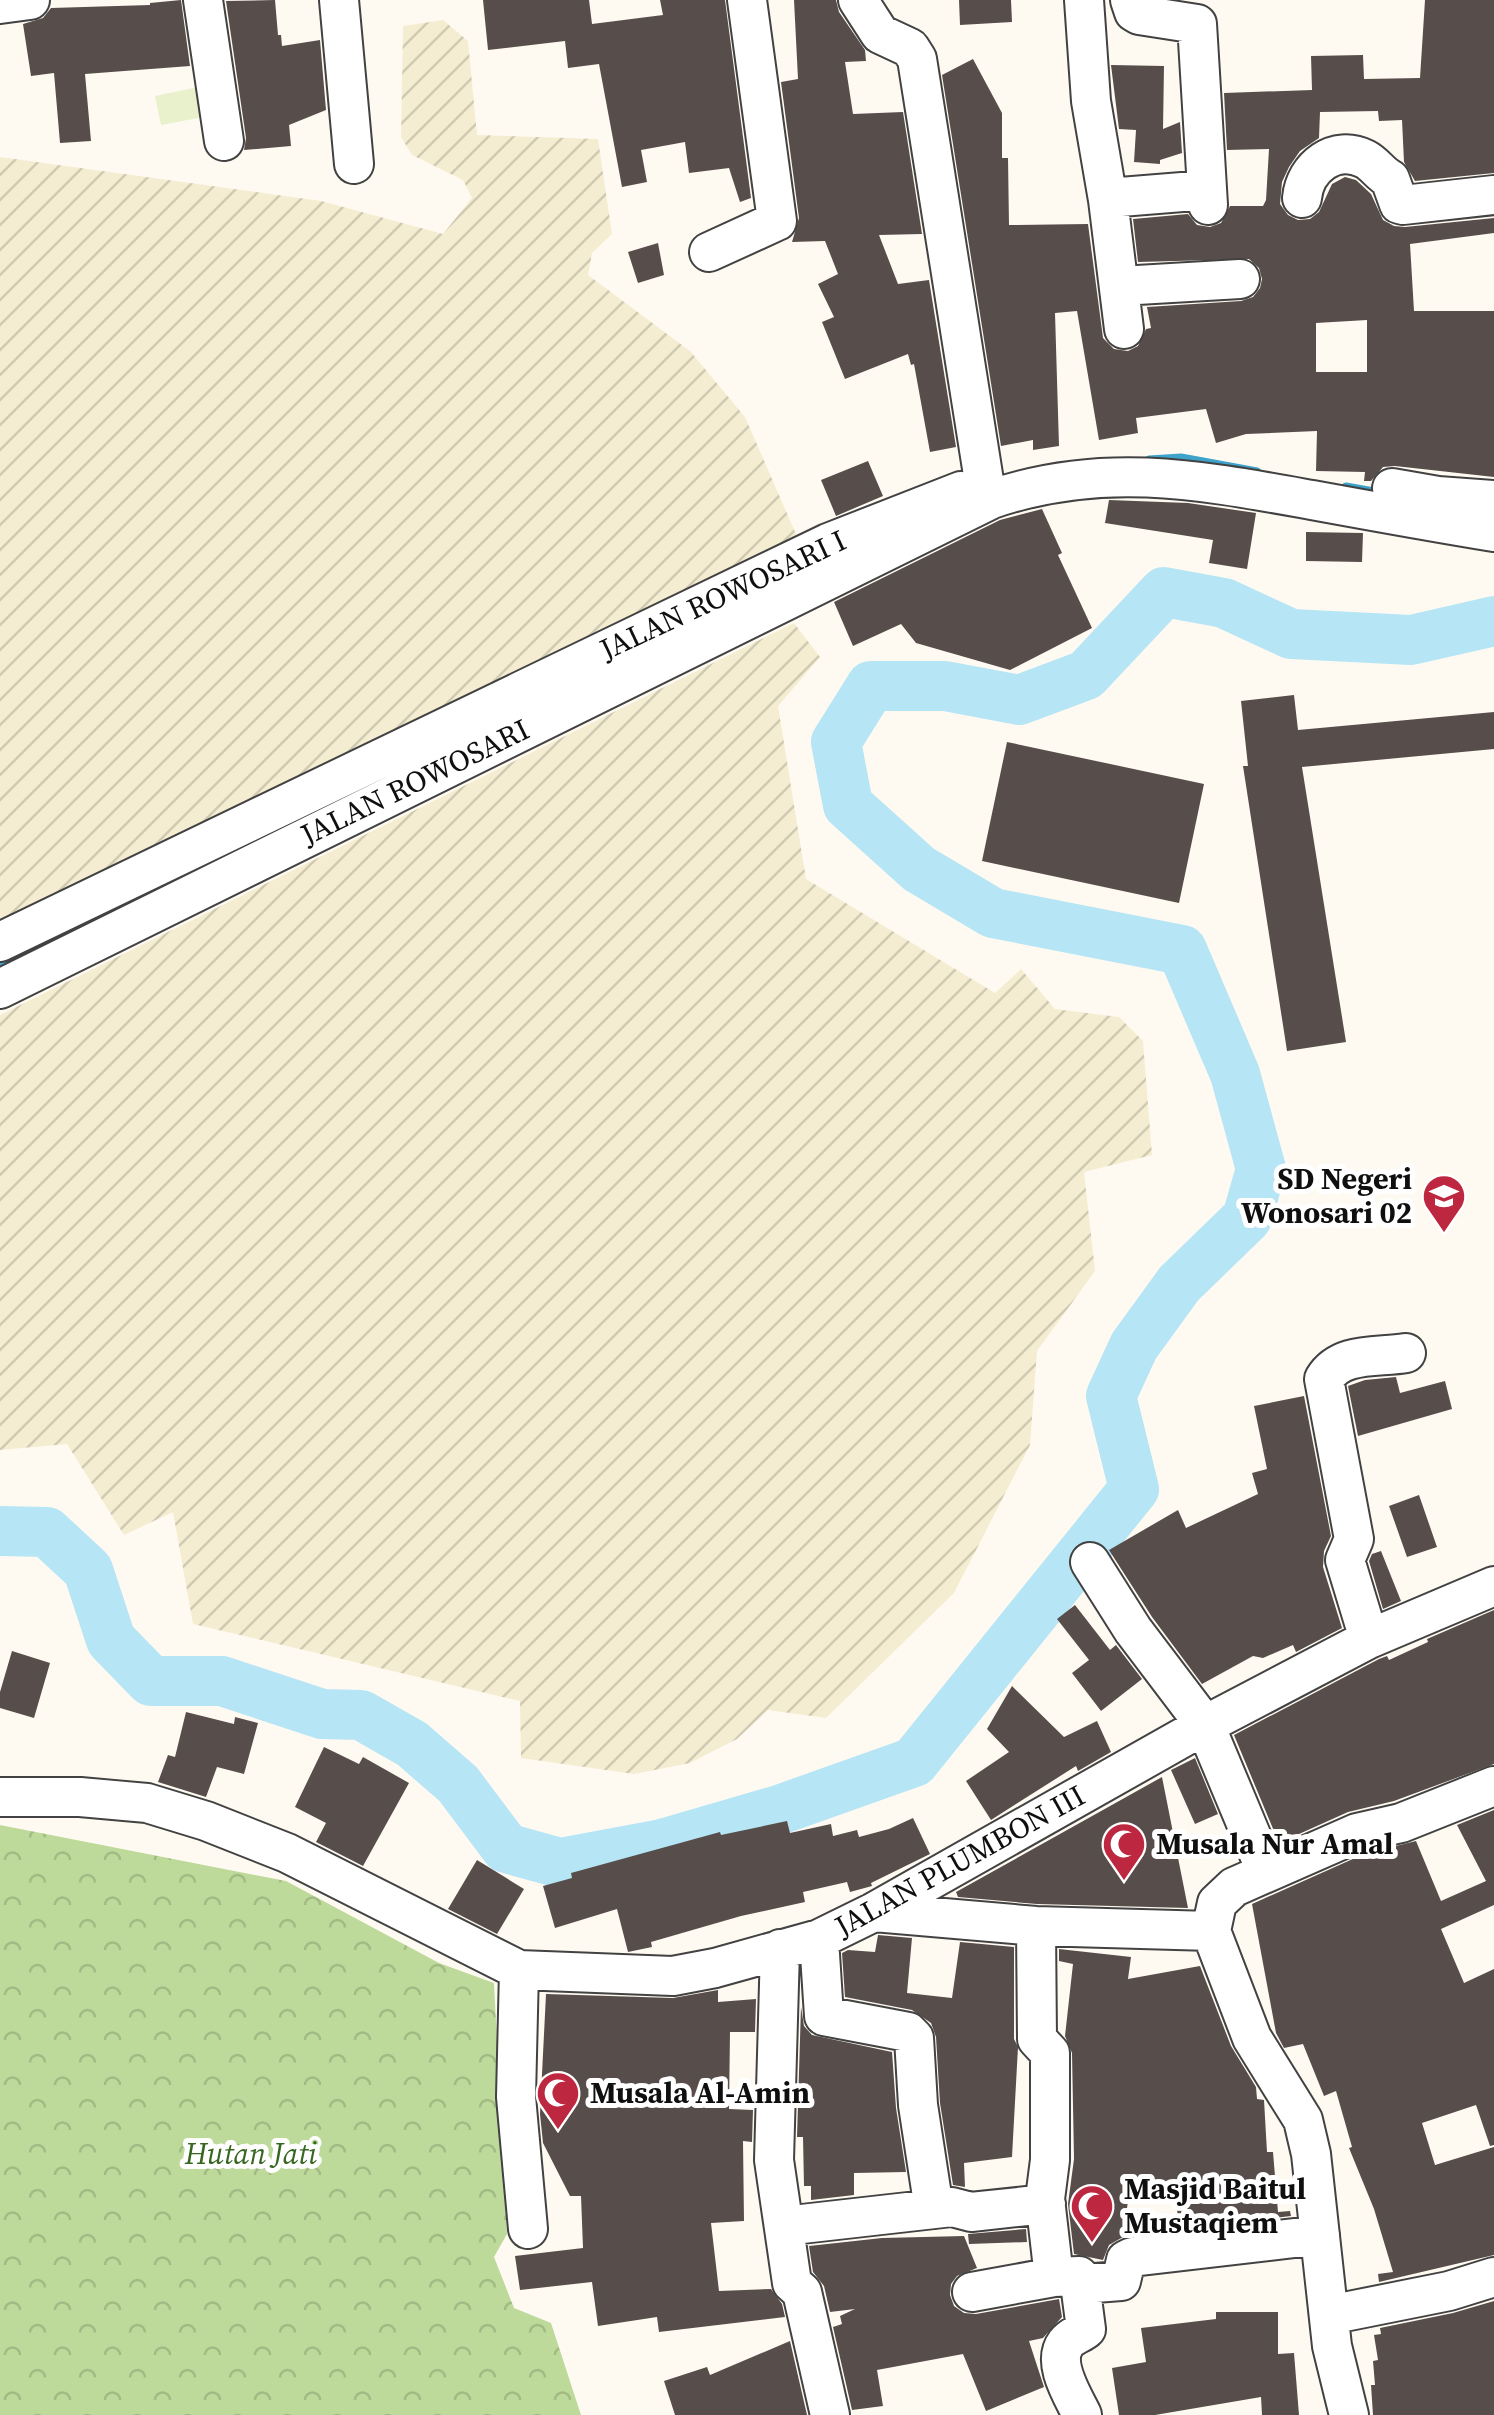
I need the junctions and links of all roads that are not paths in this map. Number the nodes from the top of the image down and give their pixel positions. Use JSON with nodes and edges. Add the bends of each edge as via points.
{"nodes":[{"id":1,"x":30,"y":0,"type":"edge"},
{"id":2,"x":204,"y":0,"type":"edge"},
{"id":3,"x":339,"y":0,"type":"edge"},
{"id":4,"x":747,"y":0,"type":"edge"},
{"id":5,"x":858,"y":0,"type":"edge"},
{"id":6,"x":1084,"y":0,"type":"edge"},
{"id":7,"x":1130,"y":0,"type":"edge"},
{"id":8,"x":0,"y":4,"type":"edge"},
{"id":9,"x":224,"y":140,"type":"dead end"},
{"id":10,"x":354,"y":164,"type":"dead end"},
{"id":11,"x":1494,"y":195,"type":"edge"},
{"id":12,"x":1108,"y":198,"type":"junction"},
{"id":13,"x":1302,"y":198,"type":"dead end"},
{"id":14,"x":708,"y":252,"type":"dead end"},
{"id":15,"x":1240,"y":279,"type":"dead end"},
{"id":16,"x":1120,"y":286,"type":"junction"},
{"id":17,"x":1124,"y":329,"type":"dead end"},
{"id":18,"x":984,"y":481,"type":"junction"},
{"id":19,"x":1494,"y":500,"type":"edge"},
{"id":20,"x":1494,"y":532,"type":"edge"},
{"id":21,"x":832,"y":578,"type":"joint"},
{"id":22,"x":0,"y":942,"type":"edge"},
{"id":23,"x":0,"y":989,"type":"edge"},
{"id":24,"x":1406,"y":1353,"type":"dead end"},
{"id":25,"x":1090,"y":1562,"type":"dead end"},
{"id":26,"x":1494,"y":1586,"type":"edge"},
{"id":27,"x":1369,"y":1638,"type":"junction"},
{"id":28,"x":1204,"y":1726,"type":"junction"},
{"id":29,"x":1494,"y":1786,"type":"edge"},
{"id":30,"x":0,"y":1797,"type":"edge"},
{"id":31,"x":1266,"y":1871,"type":"junction"},
{"id":32,"x":874,"y":1912,"type":"junction"},
{"id":33,"x":1036,"y":1926,"type":"junction"},
{"id":34,"x":1211,"y":1931,"type":"junction"},
{"id":35,"x":819,"y":1939,"type":"junction"},
{"id":36,"x":780,"y":1950,"type":"junction"},
{"id":37,"x":519,"y":1970,"type":"junction"},
{"id":38,"x":1046,"y":2204,"type":"junction"},
{"id":39,"x":934,"y":2209,"type":"junction"},
{"id":40,"x":784,"y":2226,"type":"junction"},
{"id":41,"x":528,"y":2228,"type":"dead end"},
{"id":42,"x":1320,"y":2236,"type":"junction"},
{"id":43,"x":1494,"y":2277,"type":"edge"},
{"id":44,"x":1068,"y":2281,"type":"junction"},
{"id":45,"x":972,"y":2292,"type":"dead end"},
{"id":46,"x":1329,"y":2316,"type":"junction"},
{"id":47,"x":830,"y":2415,"type":"edge"},
{"id":48,"x":1082,"y":2415,"type":"edge"},
{"id":49,"x":1349,"y":2415,"type":"edge"}],
"edges":[{"from":1,"to":8,"type":"street"},
{"from":2,"to":9,"type":"street"},
{"from":3,"to":10,"type":"street"},
{"from":4,"to":14,"type":"street","via":[[778,221]]},
{"from":5,"to":18,"type":"street","via":[[880,34],[917,58]]},
{"from":6,"to":12,"type":"street","via":[[1091,101]]},
{"from":7,"to":12,"type":"street","via":[[1139,15],[1197,24],[1208,198]]},
{"from":11,"to":13,"type":"street","via":[[1399,204],[1390,179],[1368,160],[1339,155],[1313,167]]},
{"from":12,"to":16,"type":"street"},
{"from":15,"to":16,"type":"street"},
{"from":16,"to":17,"type":"street"},
{"from":18,"to":19,"type":"street","name":"JALAN ROWOSARI I","via":[[1054,462],[1187,455]]},
{"from":18,"to":22,"type":"street","name":"JALAN ROWOSARI I","via":[[828,543]]},
{"from":20,"to":21,"type":"street","name":"JALAN ROWOSARI I","via":[[1158,476],[1086,477],[992,500]]},
{"from":21,"to":23,"type":"street","name":"JALAN ROWOSARI"},
{"from":24,"to":27,"type":"street","via":[[1342,1363],[1324,1379],[1354,1539],[1346,1560]]},
{"from":25,"to":28,"type":"street"},
{"from":26,"to":27,"type":"street","name":"JALAN PLUMBON III"},
{"from":27,"to":28,"type":"street","name":"JALAN PLUMBON III"},
{"from":28,"to":31,"type":"street"},
{"from":28,"to":32,"type":"street","name":"JALAN PLUMBON III"},
{"from":29,"to":31,"type":"street"},
{"from":30,"to":37,"type":"street","name":"JALAN PLUMBON III","via":[[147,1803],[206,1822],[287,1853]]},
{"from":31,"to":34,"type":"street","via":[[1226,1892]]},
{"from":32,"to":33,"type":"street"},
{"from":32,"to":35,"type":"street","name":"JALAN PLUMBON III"},
{"from":33,"to":34,"type":"street"},
{"from":33,"to":38,"type":"street","via":[[1037,2039],[1050,2053]]},
{"from":34,"to":42,"type":"street","via":[[1252,2038],[1303,2120]]},
{"from":35,"to":36,"type":"street","name":"JALAN PLUMBON III"},
{"from":35,"to":39,"type":"street","via":[[824,2016],[914,2038]]},
{"from":36,"to":37,"type":"street","name":"JALAN PLUMBON III","via":[[673,1976]]},
{"from":36,"to":40,"type":"street","via":[[774,2160]]},
{"from":37,"to":41,"type":"street","via":[[516,2097]]},
{"from":38,"to":39,"type":"street"},
{"from":38,"to":44,"type":"street"},
{"from":39,"to":40,"type":"street"},
{"from":40,"to":47,"type":"street","via":[[792,2283],[802,2292]]},
{"from":42,"to":44,"type":"street","via":[[1132,2256],[1121,2280]]},
{"from":42,"to":46,"type":"street"},
{"from":43,"to":46,"type":"street"},
{"from":44,"to":45,"type":"street"},
{"from":44,"to":48,"type":"street","via":[[1086,2329],[1060,2356]]},
{"from":46,"to":49,"type":"street"}]}
